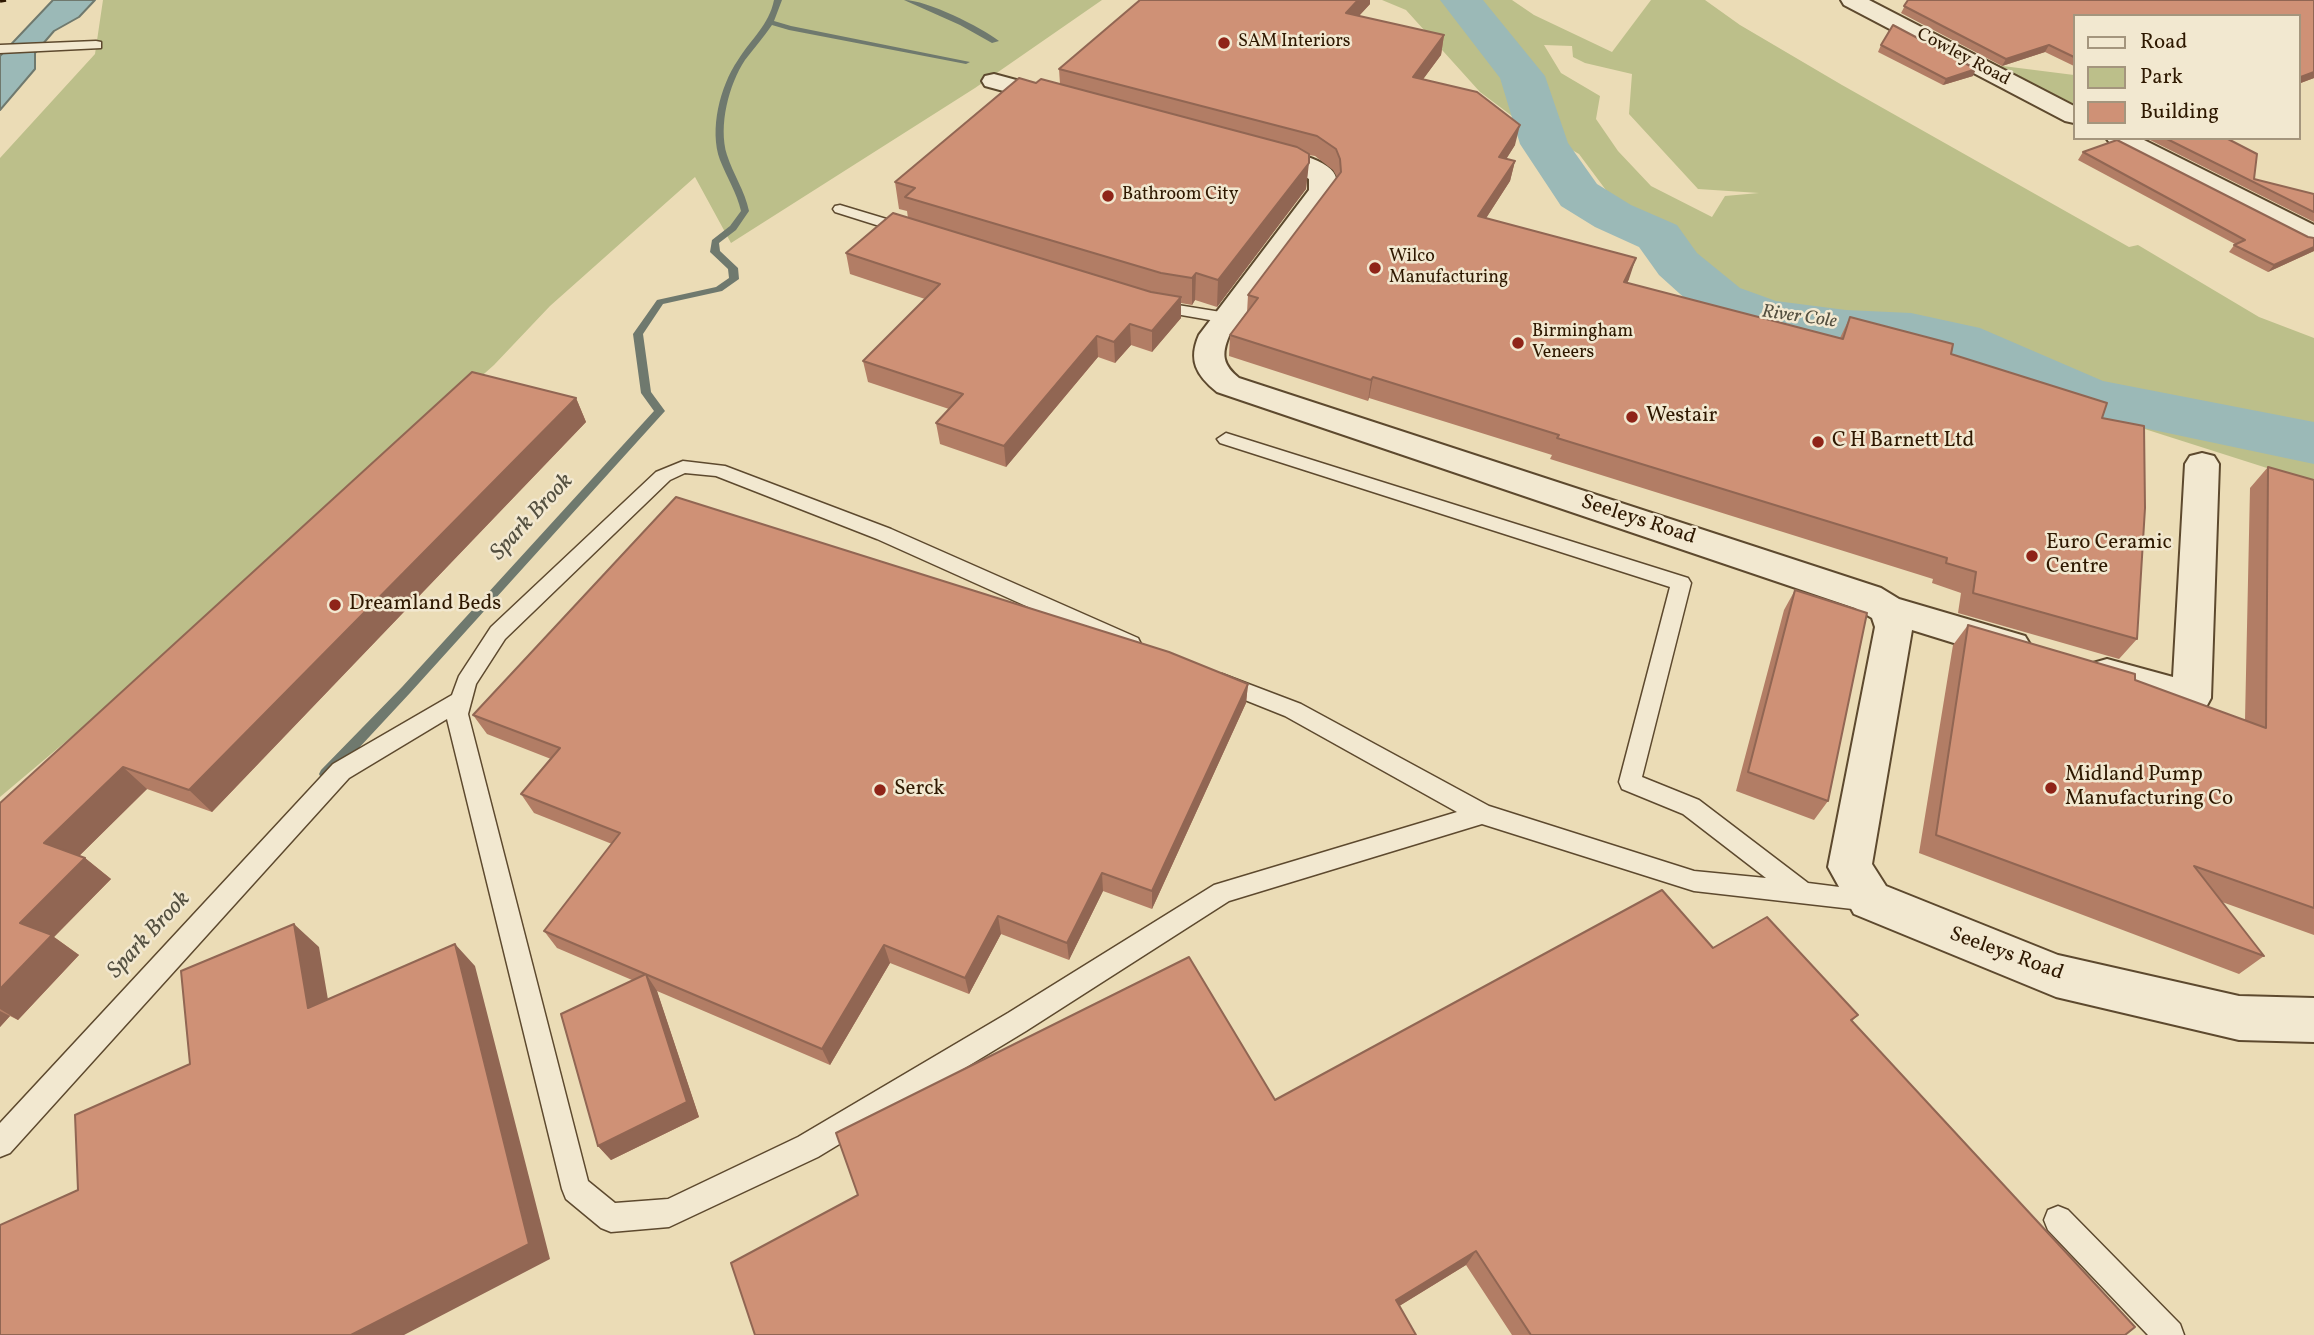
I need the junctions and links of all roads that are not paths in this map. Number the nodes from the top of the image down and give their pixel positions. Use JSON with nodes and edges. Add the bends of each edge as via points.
{"nodes":[{"id":1,"x":1852,"y":0,"type":"edge"},
{"id":2,"x":96,"y":45,"type":"dead end"},
{"id":3,"x":0,"y":49,"type":"edge"},
{"id":4,"x":994,"y":81,"type":"dead end"},
{"id":5,"x":1085,"y":106,"type":"edge"},
{"id":6,"x":2067,"y":107,"type":"edge"},
{"id":7,"x":2123,"y":140,"type":"edge"},
{"id":8,"x":1227,"y":144,"type":"edge"},
{"id":9,"x":840,"y":209,"type":"dead end"},
{"id":10,"x":919,"y":233,"type":"edge"},
{"id":11,"x":2314,"y":236,"type":"edge"},
{"id":12,"x":1131,"y":299,"type":"edge"},
{"id":13,"x":1227,"y":318,"type":"junction"},
{"id":14,"x":1226,"y":439,"type":"dead end"},
{"id":15,"x":2202,"y":464,"type":"dead end"},
{"id":16,"x":1887,"y":608,"type":"junction"},
{"id":17,"x":1152,"y":653,"type":"edge"},
{"id":18,"x":1203,"y":675,"type":"edge"},
{"id":19,"x":461,"y":700,"type":"junction"},
{"id":20,"x":1482,"y":814,"type":"junction"},
{"id":21,"x":1803,"y":893,"type":"junction"},
{"id":22,"x":1870,"y":900,"type":"junction"},
{"id":23,"x":2314,"y":1020,"type":"edge"},
{"id":24,"x":0,"y":1143,"type":"edge"},
{"id":25,"x":2058,"y":1220,"type":"dead end"},
{"id":26,"x":2168,"y":1335,"type":"edge"}],
"edges":[{"from":1,"to":6,"type":"street","name":"Cowley Road"},
{"from":2,"to":3,"type":"lane"},
{"from":4,"to":5,"type":"street"},
{"from":7,"to":11,"type":"street"},
{"from":8,"to":13,"type":"street","name":"Seeleys Road","via":[[1306,165],[1323,176],[1323,183],[1322,191]]},
{"from":9,"to":10,"type":"lane"},
{"from":12,"to":13,"type":"lane"},
{"from":13,"to":16,"type":"street","name":"Seeleys Road","via":[[1208,348],[1208,361],[1214,374],[1228,385]]},
{"from":14,"to":21,"type":"lane","via":[[1681,583],[1630,782],[1691,807]]},
{"from":15,"to":16,"type":"street","name":"Seeleys Road","via":[[2191,698]]},
{"from":16,"to":22,"type":"street","via":[[1895,627],[1850,867]]},
{"from":17,"to":19,"type":"lane","via":[[884,534],[718,470],[682,467],[663,476],[498,633],[466,682]]},
{"from":18,"to":20,"type":"lane","via":[[1293,710]]},
{"from":19,"to":20,"type":"lane","via":[[457,714],[576,1189],[611,1218],[669,1213],[808,1147],[1222,893]]},
{"from":19,"to":24,"type":"lane","via":[[341,771]]},
{"from":20,"to":21,"type":"lane","via":[[1694,881]]},
{"from":21,"to":22,"type":"lane"},
{"from":22,"to":23,"type":"street","name":"Seeleys Road","via":[[2056,976],[2239,1018]]},
{"from":25,"to":26,"type":"lane"}]}
